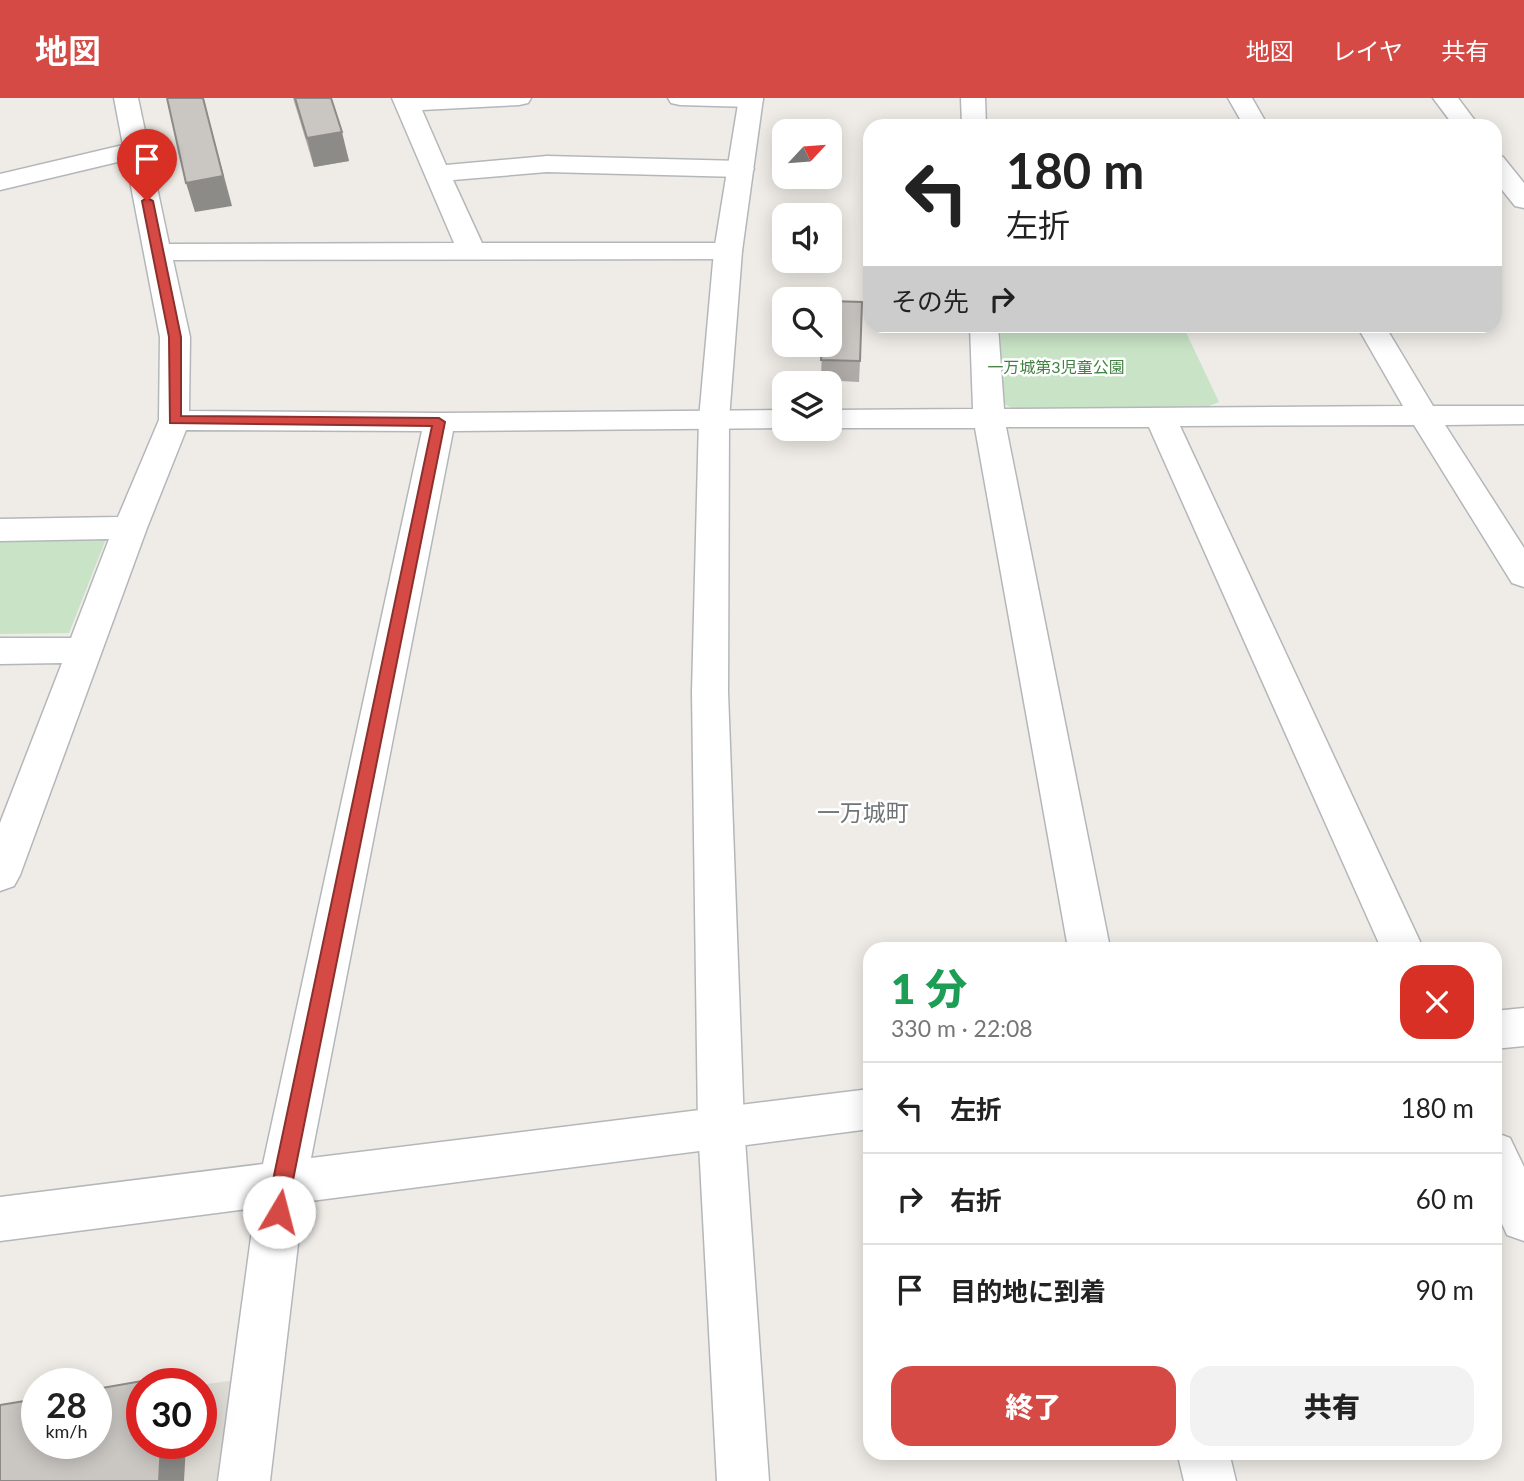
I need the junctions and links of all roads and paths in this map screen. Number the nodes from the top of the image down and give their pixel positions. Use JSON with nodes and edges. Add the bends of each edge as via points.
{"nodes":[{"id":1,"x":127,"y":98,"type":"edge"},
{"id":2,"x":519,"y":98,"type":"edge"},
{"id":3,"x":680,"y":98,"type":"edge"},
{"id":4,"x":973,"y":98,"type":"edge"},
{"id":5,"x":1240,"y":98,"type":"edge"},
{"id":6,"x":1445,"y":98,"type":"edge"},
{"id":7,"x":751,"y":99,"type":"edge"},
{"id":8,"x":405,"y":101,"type":"edge"},
{"id":9,"x":974,"y":119,"type":"edge"},
{"id":10,"x":1252,"y":119,"type":"edge"},
{"id":11,"x":1462,"y":119,"type":"edge"},
{"id":12,"x":136,"y":150,"type":"junction"},
{"id":13,"x":741,"y":169,"type":"junction"},
{"id":14,"x":1502,"y":172,"type":"edge"},
{"id":15,"x":439,"y":173,"type":"junction"},
{"id":16,"x":0,"y":182,"type":"edge"},
{"id":17,"x":1524,"y":200,"type":"edge"},
{"id":18,"x":471,"y":250,"type":"junction"},
{"id":19,"x":728,"y":251,"type":"junction"},
{"id":20,"x":158,"y":252,"type":"junction"},
{"id":21,"x":984,"y":333,"type":"edge"},
{"id":22,"x":1375,"y":333,"type":"edge"},
{"id":23,"x":1423,"y":415,"type":"junction"},
{"id":24,"x":1524,"y":415,"type":"edge"},
{"id":25,"x":1160,"y":417,"type":"junction"},
{"id":26,"x":714,"y":419,"type":"junction"},
{"id":27,"x":772,"y":419,"type":"edge"},
{"id":28,"x":842,"y":419,"type":"edge"},
{"id":29,"x":174,"y":420,"type":"junction"},
{"id":30,"x":989,"y":420,"type":"junction"},
{"id":31,"x":439,"y":422,"type":"junction"},
{"id":32,"x":130,"y":528,"type":"junction"},
{"id":33,"x":0,"y":530,"type":"edge"},
{"id":34,"x":1524,"y":575,"type":"edge"},
{"id":35,"x":0,"y":650,"type":"edge"},
{"id":36,"x":86,"y":650,"type":"junction"},
{"id":37,"x":1,"y":869,"type":"edge"},
{"id":38,"x":1088,"y":942,"type":"edge"},
{"id":39,"x":1399,"y":942,"type":"edge"},
{"id":40,"x":1524,"y":1027,"type":"edge"},
{"id":41,"x":1502,"y":1029,"type":"edge"},
{"id":42,"x":863,"y":1110,"type":"edge"},
{"id":43,"x":721,"y":1125,"type":"junction"},
{"id":44,"x":1502,"y":1171,"type":"edge"},
{"id":45,"x":282,"y":1185,"type":"junction"},
{"id":46,"x":0,"y":1219,"type":"edge"},
{"id":47,"x":1524,"y":1219,"type":"edge"},
{"id":48,"x":1205,"y":1460,"type":"edge"},
{"id":49,"x":244,"y":1481,"type":"edge"},
{"id":50,"x":743,"y":1481,"type":"edge"},
{"id":51,"x":1210,"y":1481,"type":"edge"}],
"edges":[{"from":1,"to":12,"type":"street"},
{"from":2,"to":8,"type":"street"},
{"from":3,"to":7,"type":"street"},
{"from":4,"to":9,"type":"street"},
{"from":5,"to":10,"type":"street"},
{"from":6,"to":11,"type":"street"},
{"from":7,"to":13,"type":"street"},
{"from":8,"to":15,"type":"street"},
{"from":12,"to":16,"type":"street"},
{"from":12,"to":20,"type":"street"},
{"from":13,"to":15,"type":"street","via":[[547,164]]},
{"from":13,"to":19,"type":"street"},
{"from":14,"to":17,"type":"street"},
{"from":15,"to":18,"type":"street"},
{"from":18,"to":19,"type":"street"},
{"from":18,"to":20,"type":"street"},
{"from":19,"to":26,"type":"street"},
{"from":20,"to":29,"type":"street","via":[[175,337]]},
{"from":21,"to":30,"type":"street"},
{"from":22,"to":23,"type":"street"},
{"from":23,"to":24,"type":"street"},
{"from":23,"to":25,"type":"street"},
{"from":23,"to":34,"type":"street"},
{"from":25,"to":30,"type":"street"},
{"from":25,"to":39,"type":"street"},
{"from":26,"to":27,"type":"street"},
{"from":26,"to":31,"type":"street"},
{"from":26,"to":43,"type":"street","via":[[710,692]]},
{"from":28,"to":30,"type":"street"},
{"from":29,"to":31,"type":"street"},
{"from":29,"to":32,"type":"street"},
{"from":30,"to":38,"type":"street"},
{"from":31,"to":45,"type":"street"},
{"from":32,"to":33,"type":"street"},
{"from":32,"to":36,"type":"street"},
{"from":35,"to":36,"type":"street"},
{"from":36,"to":37,"type":"street"},
{"from":40,"to":41,"type":"street"},
{"from":42,"to":43,"type":"street"},
{"from":43,"to":45,"type":"street"},
{"from":43,"to":50,"type":"street"},
{"from":44,"to":47,"type":"street"},
{"from":45,"to":46,"type":"street"},
{"from":45,"to":49,"type":"street"},
{"from":48,"to":51,"type":"street"}]}
